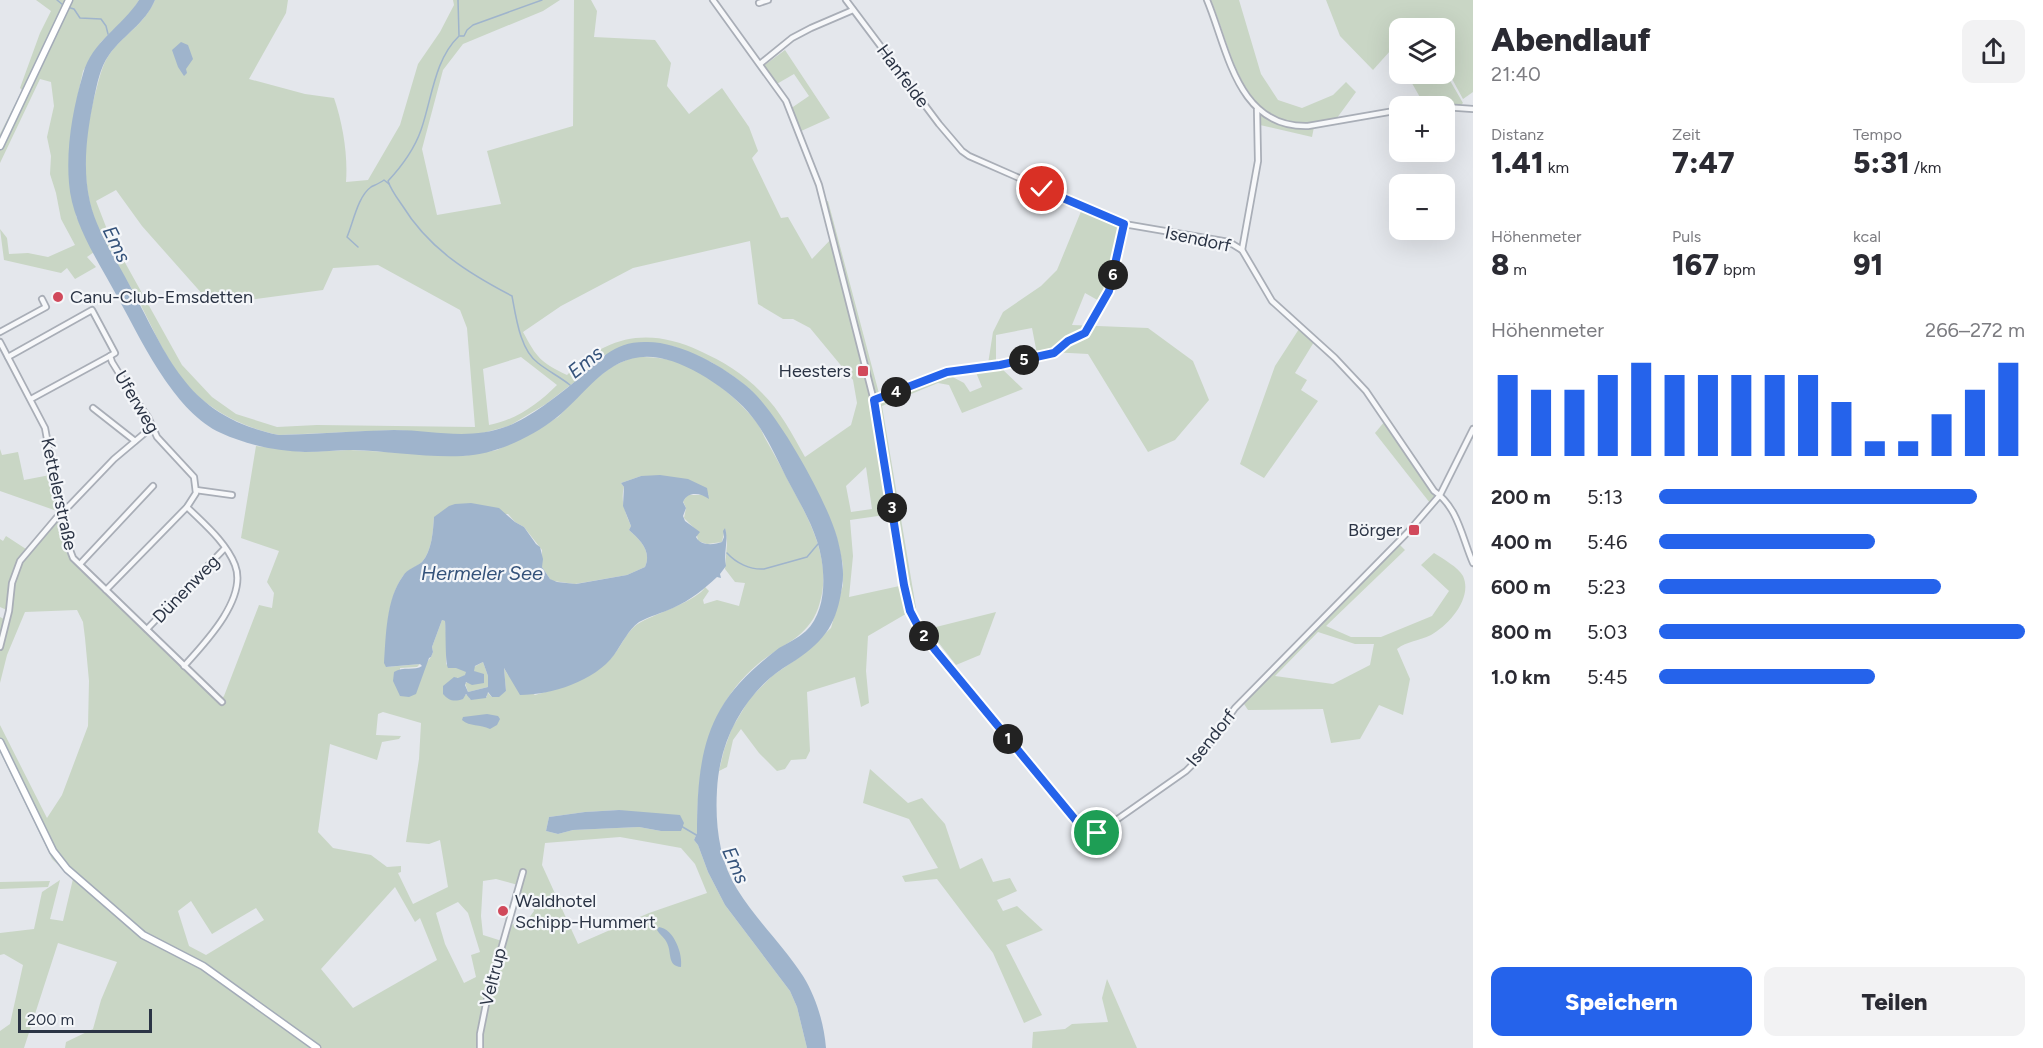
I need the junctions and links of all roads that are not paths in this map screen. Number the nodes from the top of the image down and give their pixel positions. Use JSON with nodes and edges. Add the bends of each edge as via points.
{"nodes":[{"id":1,"x":69,"y":0,"type":"edge"},
{"id":2,"x":714,"y":0,"type":"edge"},
{"id":3,"x":768,"y":0,"type":"edge"},
{"id":4,"x":846,"y":0,"type":"edge"},
{"id":5,"x":1207,"y":0,"type":"edge"},
{"id":6,"x":759,"y":3,"type":"dead end"},
{"id":7,"x":853,"y":10,"type":"junction"},
{"id":8,"x":760,"y":64,"type":"junction"},
{"id":9,"x":1455,"y":108,"type":"edge"},
{"id":10,"x":1257,"y":109,"type":"junction"},
{"id":11,"x":1473,"y":109,"type":"edge"},
{"id":12,"x":1389,"y":112,"type":"edge"},
{"id":13,"x":0,"y":146,"type":"edge"},
{"id":14,"x":962,"y":151,"type":"joint"},
{"id":15,"x":1124,"y":224,"type":"junction"},
{"id":16,"x":1242,"y":249,"type":"junction"},
{"id":17,"x":42,"y":299,"type":"dead end"},
{"id":18,"x":0,"y":332,"type":"edge"},
{"id":19,"x":0,"y":342,"type":"edge"},
{"id":20,"x":110,"y":356,"type":"junction"},
{"id":21,"x":8,"y":357,"type":"junction"},
{"id":22,"x":31,"y":399,"type":"junction"},
{"id":23,"x":874,"y":400,"type":"junction"},
{"id":24,"x":93,"y":408,"type":"dead end"},
{"id":25,"x":152,"y":426,"type":"junction"},
{"id":26,"x":1473,"y":429,"type":"edge"},
{"id":27,"x":135,"y":441,"type":"junction"},
{"id":28,"x":153,"y":486,"type":"dead end"},
{"id":29,"x":196,"y":490,"type":"junction"},
{"id":30,"x":232,"y":495,"type":"dead end"},
{"id":31,"x":1440,"y":495,"type":"junction"},
{"id":32,"x":187,"y":507,"type":"junction"},
{"id":33,"x":61,"y":513,"type":"junction"},
{"id":34,"x":225,"y":548,"type":"junction"},
{"id":35,"x":1473,"y":563,"type":"edge"},
{"id":36,"x":80,"y":564,"type":"junction"},
{"id":37,"x":106,"y":590,"type":"junction"},
{"id":38,"x":147,"y":629,"type":"junction"},
{"id":39,"x":0,"y":647,"type":"edge"},
{"id":40,"x":184,"y":666,"type":"junction"},
{"id":41,"x":222,"y":702,"type":"dead end"},
{"id":42,"x":0,"y":742,"type":"edge"},
{"id":43,"x":523,"y":872,"type":"dead end"},
{"id":44,"x":318,"y":1048,"type":"edge"},
{"id":45,"x":480,"y":1048,"type":"edge"}],
"edges":[{"from":1,"to":13,"type":"main road"},
{"from":2,"to":8,"type":"street","name":"Isendorf"},
{"from":3,"to":6,"type":"street"},
{"from":4,"to":7,"type":"street","name":"Hanfelde"},
{"from":5,"to":10,"type":"street","via":[[1226,58]]},
{"from":7,"to":8,"type":"street","via":[[792,38]]},
{"from":7,"to":14,"type":"street","name":"Hanfelde"},
{"from":8,"to":23,"type":"street","name":"Isendorf","via":[[786,101],[819,185]]},
{"from":9,"to":11,"type":"street"},
{"from":10,"to":12,"type":"street","via":[[1296,126]]},
{"from":10,"to":16,"type":"street","via":[[1258,161]]},
{"from":14,"to":15,"type":"street","name":"Isendorf","via":[[983,164]]},
{"from":15,"to":16,"type":"street","name":"Isendorf","via":[[1229,242]]},
{"from":15,"to":23,"type":"street","via":[[1109,291],[1085,333],[1054,353],[947,372]]},
{"from":16,"to":31,"type":"street","name":"Isendorf","via":[[1272,301],[1366,391]]},
{"from":17,"to":18,"type":"street","via":[[46,307]]},
{"from":19,"to":21,"type":"street","name":"Kettelerstraße"},
{"from":20,"to":21,"type":"street","name":"Uferweg","via":[[115,353],[92,310]]},
{"from":20,"to":22,"type":"street"},
{"from":20,"to":25,"type":"street","name":"Uferweg"},
{"from":21,"to":22,"type":"street","name":"Kettelerstraße"},
{"from":22,"to":33,"type":"street","name":"Kettelerstraße","via":[[45,428]]},
{"from":23,"to":31,"type":"street","name":"Isendorf","via":[[904,585],[914,621],[1090,834],[1102,830],[1185,771],[1235,708]]},
{"from":24,"to":27,"type":"street"},
{"from":25,"to":27,"type":"street"},
{"from":25,"to":29,"type":"street","name":"Uferweg","via":[[157,437],[195,477]]},
{"from":26,"to":31,"type":"street","name":"Isendorf"},
{"from":27,"to":33,"type":"street"},
{"from":28,"to":36,"type":"street"},
{"from":29,"to":30,"type":"street"},
{"from":29,"to":32,"type":"street"},
{"from":31,"to":35,"type":"street","name":"Isendorf","via":[[1457,520]]},
{"from":32,"to":34,"type":"street"},
{"from":32,"to":37,"type":"street"},
{"from":33,"to":36,"type":"street","name":"Kettelerstraße","via":[[68,547]]},
{"from":33,"to":39,"type":"street","via":[[20,561]]},
{"from":34,"to":38,"type":"street","name":"Dünenweg"},
{"from":34,"to":40,"type":"street","via":[[237,574],[232,599],[215,629]]},
{"from":36,"to":37,"type":"street","name":"Kettelerstraße"},
{"from":37,"to":38,"type":"street","name":"Kettelerstraße"},
{"from":38,"to":40,"type":"street","name":"Kettelerstraße"},
{"from":40,"to":41,"type":"street","name":"Kettelerstraße"},
{"from":42,"to":44,"type":"main road","via":[[53,851],[67,869],[143,935],[203,966]]},
{"from":43,"to":45,"type":"street","name":"Veltrup","via":[[486,999]]}]}
